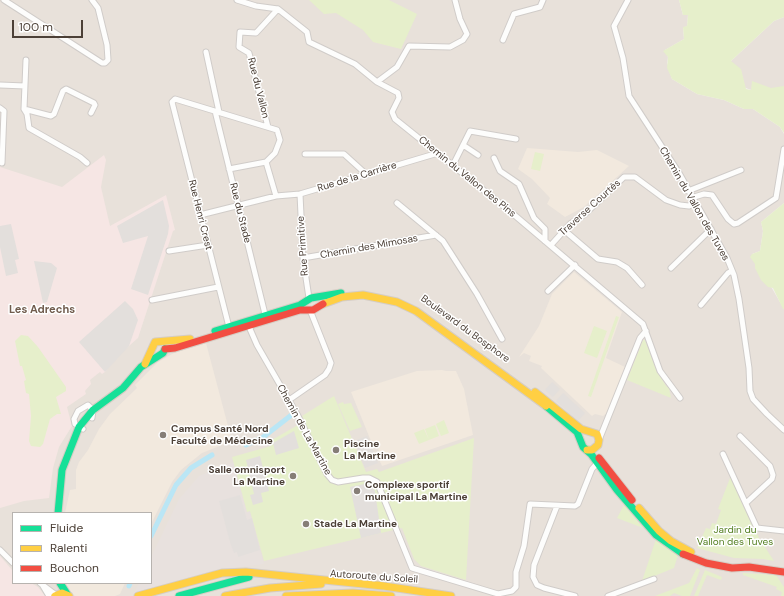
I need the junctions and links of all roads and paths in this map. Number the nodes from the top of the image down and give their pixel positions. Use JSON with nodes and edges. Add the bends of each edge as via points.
{"nodes":[{"id":1,"x":4,"y":0,"type":"edge"},
{"id":2,"x":92,"y":0,"type":"edge"},
{"id":3,"x":237,"y":0,"type":"edge"},
{"id":4,"x":455,"y":0,"type":"edge"},
{"id":5,"x":543,"y":0,"type":"edge"},
{"id":6,"x":628,"y":0,"type":"edge"},
{"id":7,"x":278,"y":9,"type":"junction"},
{"id":8,"x":503,"y":40,"type":"dead end"},
{"id":9,"x":206,"y":52,"type":"dead end"},
{"id":10,"x":26,"y":60,"type":"dead end"},
{"id":11,"x":377,"y":82,"type":"junction"},
{"id":12,"x":0,"y":85,"type":"edge"},
{"id":13,"x":25,"y":86,"type":"junction"},
{"id":14,"x":0,"y":108,"type":"edge"},
{"id":15,"x":24,"y":109,"type":"junction"},
{"id":16,"x":91,"y":112,"type":"dead end"},
{"id":17,"x":217,"y":112,"type":"junction"},
{"id":18,"x":268,"y":127,"type":"junction"},
{"id":19,"x":516,"y":139,"type":"dead end"},
{"id":20,"x":463,"y":145,"type":"junction"},
{"id":21,"x":784,"y":148,"type":"edge"},
{"id":22,"x":438,"y":153,"type":"junction"},
{"id":23,"x":305,"y":154,"type":"dead end"},
{"id":24,"x":478,"y":155,"type":"dead end"},
{"id":25,"x":494,"y":158,"type":"dead end"},
{"id":26,"x":266,"y":162,"type":"junction"},
{"id":27,"x":2,"y":163,"type":"dead end"},
{"id":28,"x":87,"y":163,"type":"dead end"},
{"id":29,"x":453,"y":165,"type":"junction"},
{"id":30,"x":229,"y":169,"type":"junction"},
{"id":31,"x":741,"y":170,"type":"dead end"},
{"id":32,"x":366,"y":174,"type":"junction"},
{"id":33,"x":696,"y":188,"type":"junction"},
{"id":34,"x":688,"y":191,"type":"junction"},
{"id":35,"x":300,"y":194,"type":"junction"},
{"id":36,"x":698,"y":195,"type":"junction"},
{"id":37,"x":276,"y":196,"type":"junction"},
{"id":38,"x":693,"y":200,"type":"junction"},
{"id":39,"x":397,"y":202,"type":"dead end"},
{"id":40,"x":238,"y":206,"type":"junction"},
{"id":41,"x":200,"y":215,"type":"junction"},
{"id":42,"x":711,"y":229,"type":"junction"},
{"id":43,"x":564,"y":230,"type":"junction"},
{"id":44,"x":436,"y":236,"type":"junction"},
{"id":45,"x":545,"y":241,"type":"junction"},
{"id":46,"x":208,"y":245,"type":"junction"},
{"id":47,"x":551,"y":245,"type":"junction"},
{"id":48,"x":169,"y":250,"type":"dead end"},
{"id":49,"x":304,"y":258,"type":"junction"},
{"id":50,"x":575,"y":265,"type":"junction"},
{"id":51,"x":671,"y":268,"type":"dead end"},
{"id":52,"x":732,"y":271,"type":"junction"},
{"id":53,"x":642,"y":285,"type":"dead end"},
{"id":54,"x":218,"y":287,"type":"junction"},
{"id":55,"x":548,"y":291,"type":"dead end"},
{"id":56,"x":152,"y":300,"type":"dead end"},
{"id":57,"x":700,"y":305,"type":"dead end"},
{"id":58,"x":311,"y":306,"type":"junction"},
{"id":59,"x":276,"y":312,"type":"junction"},
{"id":60,"x":265,"y":314,"type":"junction"},
{"id":61,"x":258,"y":322,"type":"junction"},
{"id":62,"x":250,"y":326,"type":"junction"},
{"id":63,"x":229,"y":327,"type":"junction"},
{"id":64,"x":646,"y":331,"type":"junction"},
{"id":65,"x":256,"y":340,"type":"junction"},
{"id":66,"x":502,"y":340,"type":"dead end"},
{"id":67,"x":164,"y":346,"type":"junction"},
{"id":68,"x":155,"y":352,"type":"junction"},
{"id":69,"x":136,"y":372,"type":"junction"},
{"id":70,"x":680,"y":398,"type":"dead end"},
{"id":71,"x":289,"y":400,"type":"junction"},
{"id":72,"x":93,"y":410,"type":"junction"},
{"id":73,"x":92,"y":418,"type":"junction"},
{"id":74,"x":81,"y":428,"type":"junction"},
{"id":75,"x":605,"y":428,"type":"junction"},
{"id":76,"x":784,"y":430,"type":"edge"},
{"id":77,"x":591,"y":432,"type":"junction"},
{"id":78,"x":740,"y":436,"type":"dead end"},
{"id":79,"x":580,"y":440,"type":"junction"},
{"id":80,"x":598,"y":444,"type":"junction"},
{"id":81,"x":587,"y":450,"type":"junction"},
{"id":82,"x":723,"y":454,"type":"dead end"},
{"id":83,"x":598,"y":461,"type":"junction"},
{"id":84,"x":746,"y":503,"type":"junction"},
{"id":85,"x":557,"y":506,"type":"junction"},
{"id":86,"x":58,"y":512,"type":"edge"},
{"id":87,"x":784,"y":531,"type":"edge"},
{"id":88,"x":0,"y":550,"type":"edge"},
{"id":89,"x":12,"y":562,"type":"edge"},
{"id":90,"x":782,"y":571,"type":"edge"},
{"id":91,"x":273,"y":575,"type":"junction"},
{"id":92,"x":654,"y":579,"type":"dead end"},
{"id":93,"x":43,"y":584,"type":"edge"},
{"id":94,"x":57,"y":584,"type":"edge"},
{"id":95,"x":61,"y":584,"type":"edge"},
{"id":96,"x":383,"y":586,"type":"junction"},
{"id":97,"x":55,"y":595,"type":"edge"},
{"id":98,"x":68,"y":595,"type":"edge"},
{"id":99,"x":138,"y":596,"type":"edge"},
{"id":100,"x":179,"y":596,"type":"edge"},
{"id":101,"x":225,"y":596,"type":"edge"},
{"id":102,"x":286,"y":596,"type":"edge"},
{"id":103,"x":390,"y":596,"type":"edge"},
{"id":104,"x":451,"y":596,"type":"edge"},
{"id":105,"x":575,"y":596,"type":"edge"},
{"id":106,"x":608,"y":596,"type":"edge"}],
"edges":[{"from":1,"to":2,"type":"street","via":[[105,63],[108,60],[107,45],[98,8]]},
{"from":3,"to":7,"type":"street"},
{"from":4,"to":11,"type":"street","via":[[467,34],[463,40],[450,47],[409,46],[397,66]]},
{"from":5,"to":8,"type":"street","via":[[540,7],[514,14]]},
{"from":6,"to":34,"type":"street","name":"Chemin du Vallon des Tuves","via":[[614,26],[623,58],[629,96]]},
{"from":7,"to":11,"type":"street","name":"Chemin du Vallon des Pins","via":[[307,32],[309,42],[355,64]]},
{"from":7,"to":18,"type":"street","name":"Rue du Vallon","via":[[256,33],[240,32],[239,47],[249,53]]},
{"from":9,"to":17,"type":"street","name":"Rue du Stade"},
{"from":10,"to":13,"type":"street"},
{"from":11,"to":22,"type":"street","name":"Chemin du Vallon des Pins","via":[[399,95],[392,116]]},
{"from":12,"to":13,"type":"street"},
{"from":13,"to":15,"type":"street"},
{"from":14,"to":27,"type":"street","via":[[4,111]]},
{"from":15,"to":16,"type":"street","via":[[51,116],[66,89],[94,103]]},
{"from":15,"to":28,"type":"street","via":[[29,128]]},
{"from":17,"to":18,"type":"street"},
{"from":17,"to":30,"type":"street","name":"Rue du Stade"},
{"from":17,"to":41,"type":"street","name":"Rue Henri Crest","via":[[176,99],[172,102]]},
{"from":18,"to":26,"type":"street","via":[[277,130],[280,140],[275,153]]},
{"from":19,"to":20,"type":"street","via":[[472,130]]},
{"from":20,"to":24,"type":"street"},
{"from":20,"to":29,"type":"street"},
{"from":21,"to":36,"type":"street","via":[[776,198],[738,223],[734,224],[728,219],[712,196]]},
{"from":22,"to":29,"type":"street","name":"Chemin du Vallon des Pins"},
{"from":22,"to":32,"type":"street","name":"Rue de la Carrière"},
{"from":23,"to":32,"type":"street","via":[[344,154]]},
{"from":25,"to":45,"type":"street","via":[[500,171],[519,184],[534,218],[545,229]]},
{"from":26,"to":30,"type":"street"},
{"from":26,"to":37,"type":"street"},
{"from":29,"to":45,"type":"street","name":"Chemin du Vallon des Pins"},
{"from":30,"to":40,"type":"street","name":"Rue du Stade"},
{"from":31,"to":33,"type":"street"},
{"from":32,"to":35,"type":"street","name":"Rue de la Carrière"},
{"from":33,"to":34,"type":"street"},
{"from":33,"to":36,"type":"street"},
{"from":34,"to":38,"type":"street","name":"Chemin du Vallon des Tuves"},
{"from":35,"to":37,"type":"street","name":"Rue de la Carrière"},
{"from":35,"to":49,"type":"street","name":"Rue Primitive"},
{"from":36,"to":38,"type":"street"},
{"from":37,"to":40,"type":"street","name":"Rue de la Carrière"},
{"from":38,"to":42,"type":"street","name":"Chemin du Vallon des Tuves"},
{"from":38,"to":43,"type":"street","name":"Traverse Courtès","via":[[689,206],[666,200],[642,181],[629,176],[619,181],[585,214]]},
{"from":39,"to":44,"type":"street"},
{"from":40,"to":41,"type":"street","name":"Rue de la Carrière"},
{"from":40,"to":60,"type":"street","name":"Rue du Stade"},
{"from":41,"to":46,"type":"street","name":"Rue Henri Crest"},
{"from":42,"to":51,"type":"street"},
{"from":42,"to":52,"type":"street","name":"Chemin du Vallon des Tuves"},
{"from":43,"to":47,"type":"street","name":"Traverse Courtès"},
{"from":43,"to":53,"type":"street","via":[[598,259],[617,262],[627,268]]},
{"from":44,"to":49,"type":"street","name":"Chemin des Mimosas"},
{"from":44,"to":66,"type":"street","via":[[452,253]]},
{"from":45,"to":47,"type":"street","name":"Chemin du Vallon des Pins"},
{"from":46,"to":48,"type":"street"},
{"from":46,"to":54,"type":"street","name":"Rue Henri Crest"},
{"from":47,"to":50,"type":"street","name":"Chemin du Vallon des Pins"},
{"from":49,"to":58,"type":"street","name":"Rue Primitive","via":[[306,291]]},
{"from":50,"to":55,"type":"street"},
{"from":50,"to":64,"type":"street","name":"Chemin du Vallon des Pins","via":[[643,324]]},
{"from":52,"to":57,"type":"street"},
{"from":52,"to":76,"type":"street","name":"Chemin du Vallon des Tuves","via":[[739,299],[750,391],[753,399]]},
{"from":54,"to":56,"type":"street"},
{"from":54,"to":63,"type":"street","name":"Rue Henri Crest"},
{"from":58,"to":59,"type":"main road"},
{"from":58,"to":61,"type":"main road"},
{"from":58,"to":71,"type":"street","name":"Rue Primitive","via":[[331,363],[325,375]]},
{"from":58,"to":77,"type":"main road","name":"Boulevard du Bosphore","via":[[360,291],[384,294],[410,303],[541,396],[581,429]]},
{"from":58,"to":79,"type":"main road","name":"Boulevard du Bosphore","via":[[337,298],[363,295],[383,298],[406,306],[544,404],[577,432]]},
{"from":59,"to":60,"type":"main road"},
{"from":59,"to":62,"type":"street","via":[[253,321]]},
{"from":60,"to":63,"type":"main road"},
{"from":61,"to":62,"type":"main road"},
{"from":61,"to":65,"type":"street","via":[[254,330]]},
{"from":62,"to":65,"type":"street","name":"Chemin de La Martine"},
{"from":62,"to":67,"type":"main road","via":[[175,348]]},
{"from":63,"to":67,"type":"main road"},
{"from":64,"to":70,"type":"street","name":"Chemin du Vallon des Pins","via":[[660,371]]},
{"from":64,"to":75,"type":"street","via":[[640,338]]},
{"from":65,"to":71,"type":"street","name":"Chemin de La Martine"},
{"from":67,"to":68,"type":"main road","via":[[163,353]]},
{"from":67,"to":68,"type":"main road","via":[[155,342],[152,346]]},
{"from":68,"to":69,"type":"main road"},
{"from":69,"to":72,"type":"main road","via":[[123,388]]},
{"from":69,"to":73,"type":"main road","via":[[125,391]]},
{"from":71,"to":85,"type":"street","name":"Chemin de La Martine","via":[[332,480],[342,482],[369,478],[377,482],[412,568],[498,594],[512,591],[516,587],[516,572],[524,546],[530,504]]},
{"from":72,"to":73,"type":"street"},
{"from":72,"to":74,"type":"main road"},
{"from":73,"to":74,"type":"main road"},
{"from":74,"to":86,"type":"main road","via":[[62,470]]},
{"from":75,"to":77,"type":"street"},
{"from":75,"to":80,"type":"street"},
{"from":77,"to":79,"type":"main road","via":[[583,434]]},
{"from":77,"to":80,"type":"main road"},
{"from":78,"to":84,"type":"street","via":[[770,466],[773,475],[772,479]]},
{"from":79,"to":81,"type":"main road","via":[[581,445]]},
{"from":80,"to":81,"type":"main road","via":[[592,450]]},
{"from":80,"to":83,"type":"main road"},
{"from":81,"to":83,"type":"main road"},
{"from":82,"to":84,"type":"street"},
{"from":83,"to":85,"type":"street","via":[[592,469],[578,504]]},
{"from":83,"to":90,"type":"main road","via":[[656,535],[681,553],[706,563],[732,568]]},
{"from":84,"to":87,"type":"street","via":[[758,529]]},
{"from":85,"to":105,"type":"street","via":[[534,565],[533,577],[537,585]]},
{"from":88,"to":89,"type":"street"},
{"from":91,"to":96,"type":"main road"},
{"from":91,"to":99,"type":"main road","via":[[222,573]]},
{"from":91,"to":100,"type":"main road","via":[[240,578]]},
{"from":92,"to":106,"type":"street"},
{"from":93,"to":97,"type":"street"},
{"from":94,"to":97,"type":"main road"},
{"from":95,"to":98,"type":"main road"},
{"from":96,"to":101,"type":"main road","name":"Autoroute du Soleil","via":[[339,583],[302,585]]},
{"from":96,"to":104,"type":"main road","name":"Autoroute du Soleil"},
{"from":97,"to":98,"type":"main road"},
{"from":102,"to":103,"type":"main road","name":"Autoroute du Soleil","via":[[339,593]]}]}
